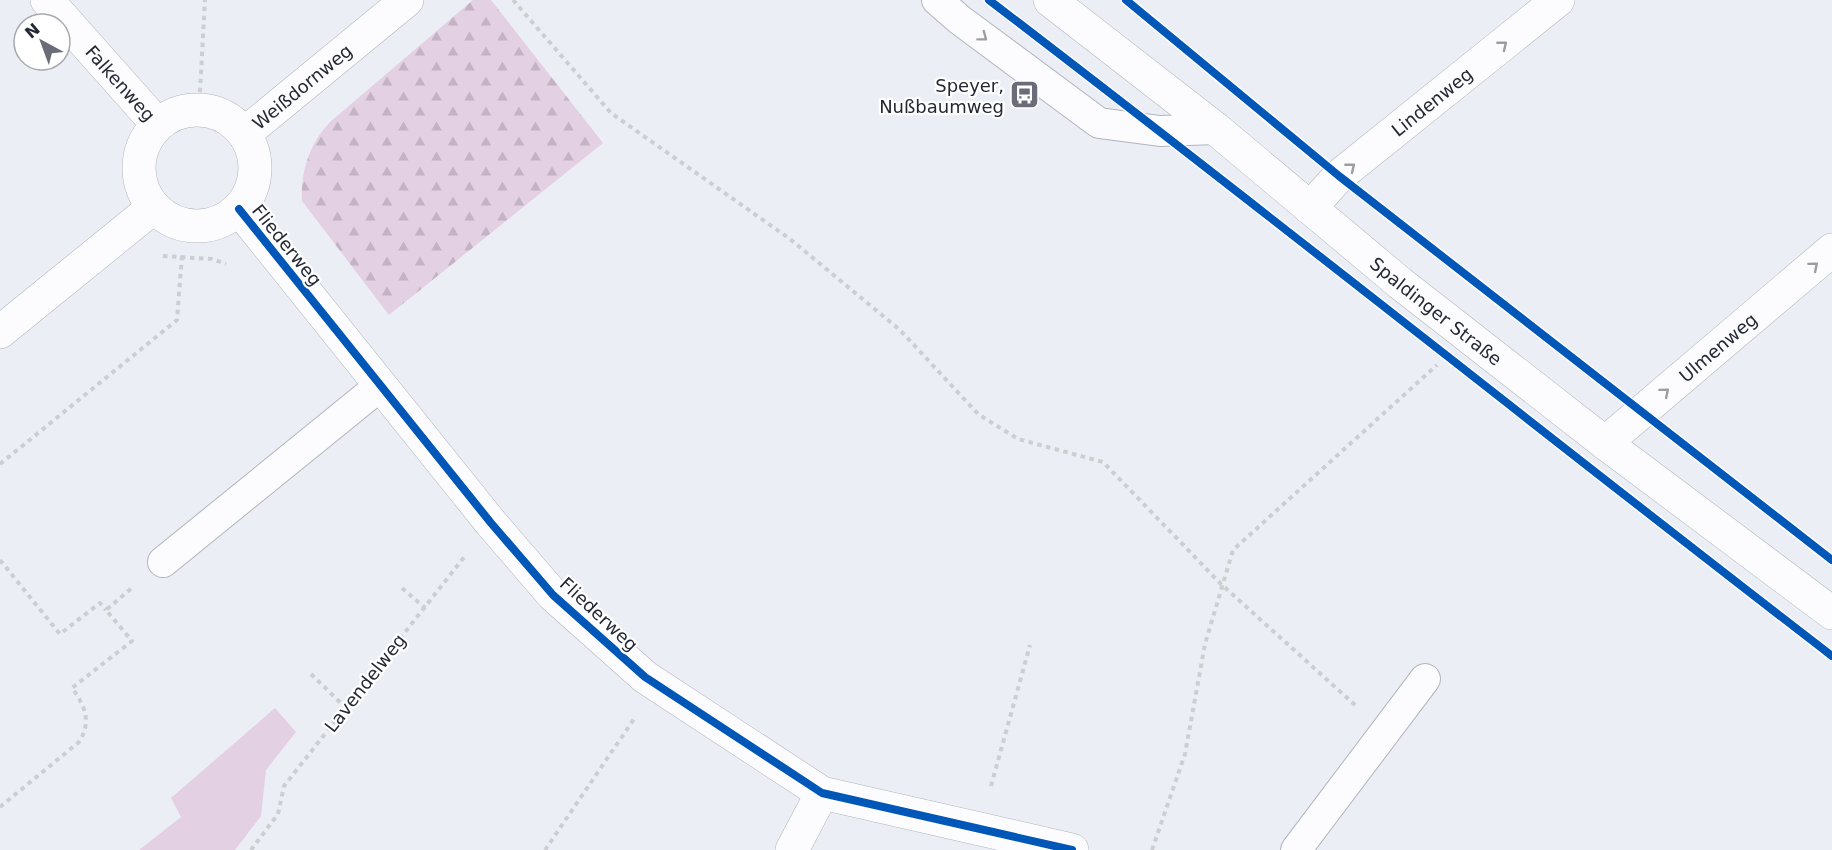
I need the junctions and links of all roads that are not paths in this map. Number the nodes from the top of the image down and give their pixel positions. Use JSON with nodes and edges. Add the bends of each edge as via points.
{"nodes":[{"id":1,"x":47,"y":0,"type":"edge"},
{"id":2,"x":407,"y":0,"type":"edge"},
{"id":3,"x":937,"y":0,"type":"edge"},
{"id":4,"x":1050,"y":0,"type":"edge"},
{"id":5,"x":1558,"y":0,"type":"edge"},
{"id":6,"x":158,"y":125,"type":"junction"},
{"id":7,"x":1216,"y":129,"type":"junction"},
{"id":8,"x":244,"y":134,"type":"junction"},
{"id":9,"x":154,"y":207,"type":"junction"},
{"id":10,"x":1310,"y":208,"type":"junction"},
{"id":11,"x":239,"y":209,"type":"junction"},
{"id":12,"x":1832,"y":250,"type":"edge"},
{"id":13,"x":0,"y":332,"type":"edge"},
{"id":14,"x":381,"y":384,"type":"junction"},
{"id":15,"x":1605,"y":443,"type":"junction"},
{"id":16,"x":164,"y":562,"type":"road end"},
{"id":17,"x":1832,"y":613,"type":"edge"},
{"id":18,"x":1425,"y":679,"type":"dead end"},
{"id":19,"x":822,"y":793,"type":"junction"},
{"id":20,"x":792,"y":850,"type":"edge"},
{"id":21,"x":1072,"y":850,"type":"edge"},
{"id":22,"x":1296,"y":850,"type":"edge"}],
"edges":[{"from":1,"to":6,"type":"street","name":"Falkenweg"},
{"from":2,"to":8,"type":"street","name":"Weißdornweg"},
{"from":3,"to":7,"type":"lane","one_way":true,"via":[[1100,123],[1160,131]]},
{"from":4,"to":7,"type":"street","name":"Spaldinger Straße"},
{"from":10,"to":5,"type":"street","name":"Lindenweg","one_way":true,"via":[[1339,176]]},
{"from":6,"to":8,"type":"street","name":"Weißdornweg","via":[[177,114],[199,110],[224,117]]},
{"from":6,"to":9,"type":"street","name":"Falkenweg","via":[[144,144],[139,166],[143,188]]},
{"from":7,"to":10,"type":"street","name":"Spaldinger Straße"},
{"from":8,"to":11,"type":"street","name":"Fliederweg","via":[[252,148],[255,172],[248,196]]},
{"from":9,"to":11,"type":"street","via":[[169,219],[205,226]]},
{"from":9,"to":13,"type":"street"},
{"from":10,"to":15,"type":"street","name":"Spaldinger Straße"},
{"from":11,"to":14,"type":"street","name":"Fliederweg"},
{"from":15,"to":12,"type":"street","name":"Ulmenweg","one_way":true},
{"from":14,"to":16,"type":"lane"},
{"from":14,"to":19,"type":"street","name":"Fliederweg","via":[[553,595],[645,677]]},
{"from":15,"to":17,"type":"street","name":"Spaldinger Straße"},
{"from":18,"to":22,"type":"lane"},
{"from":19,"to":20,"type":"street"},
{"from":19,"to":21,"type":"street","name":"Fliederweg"}]}
